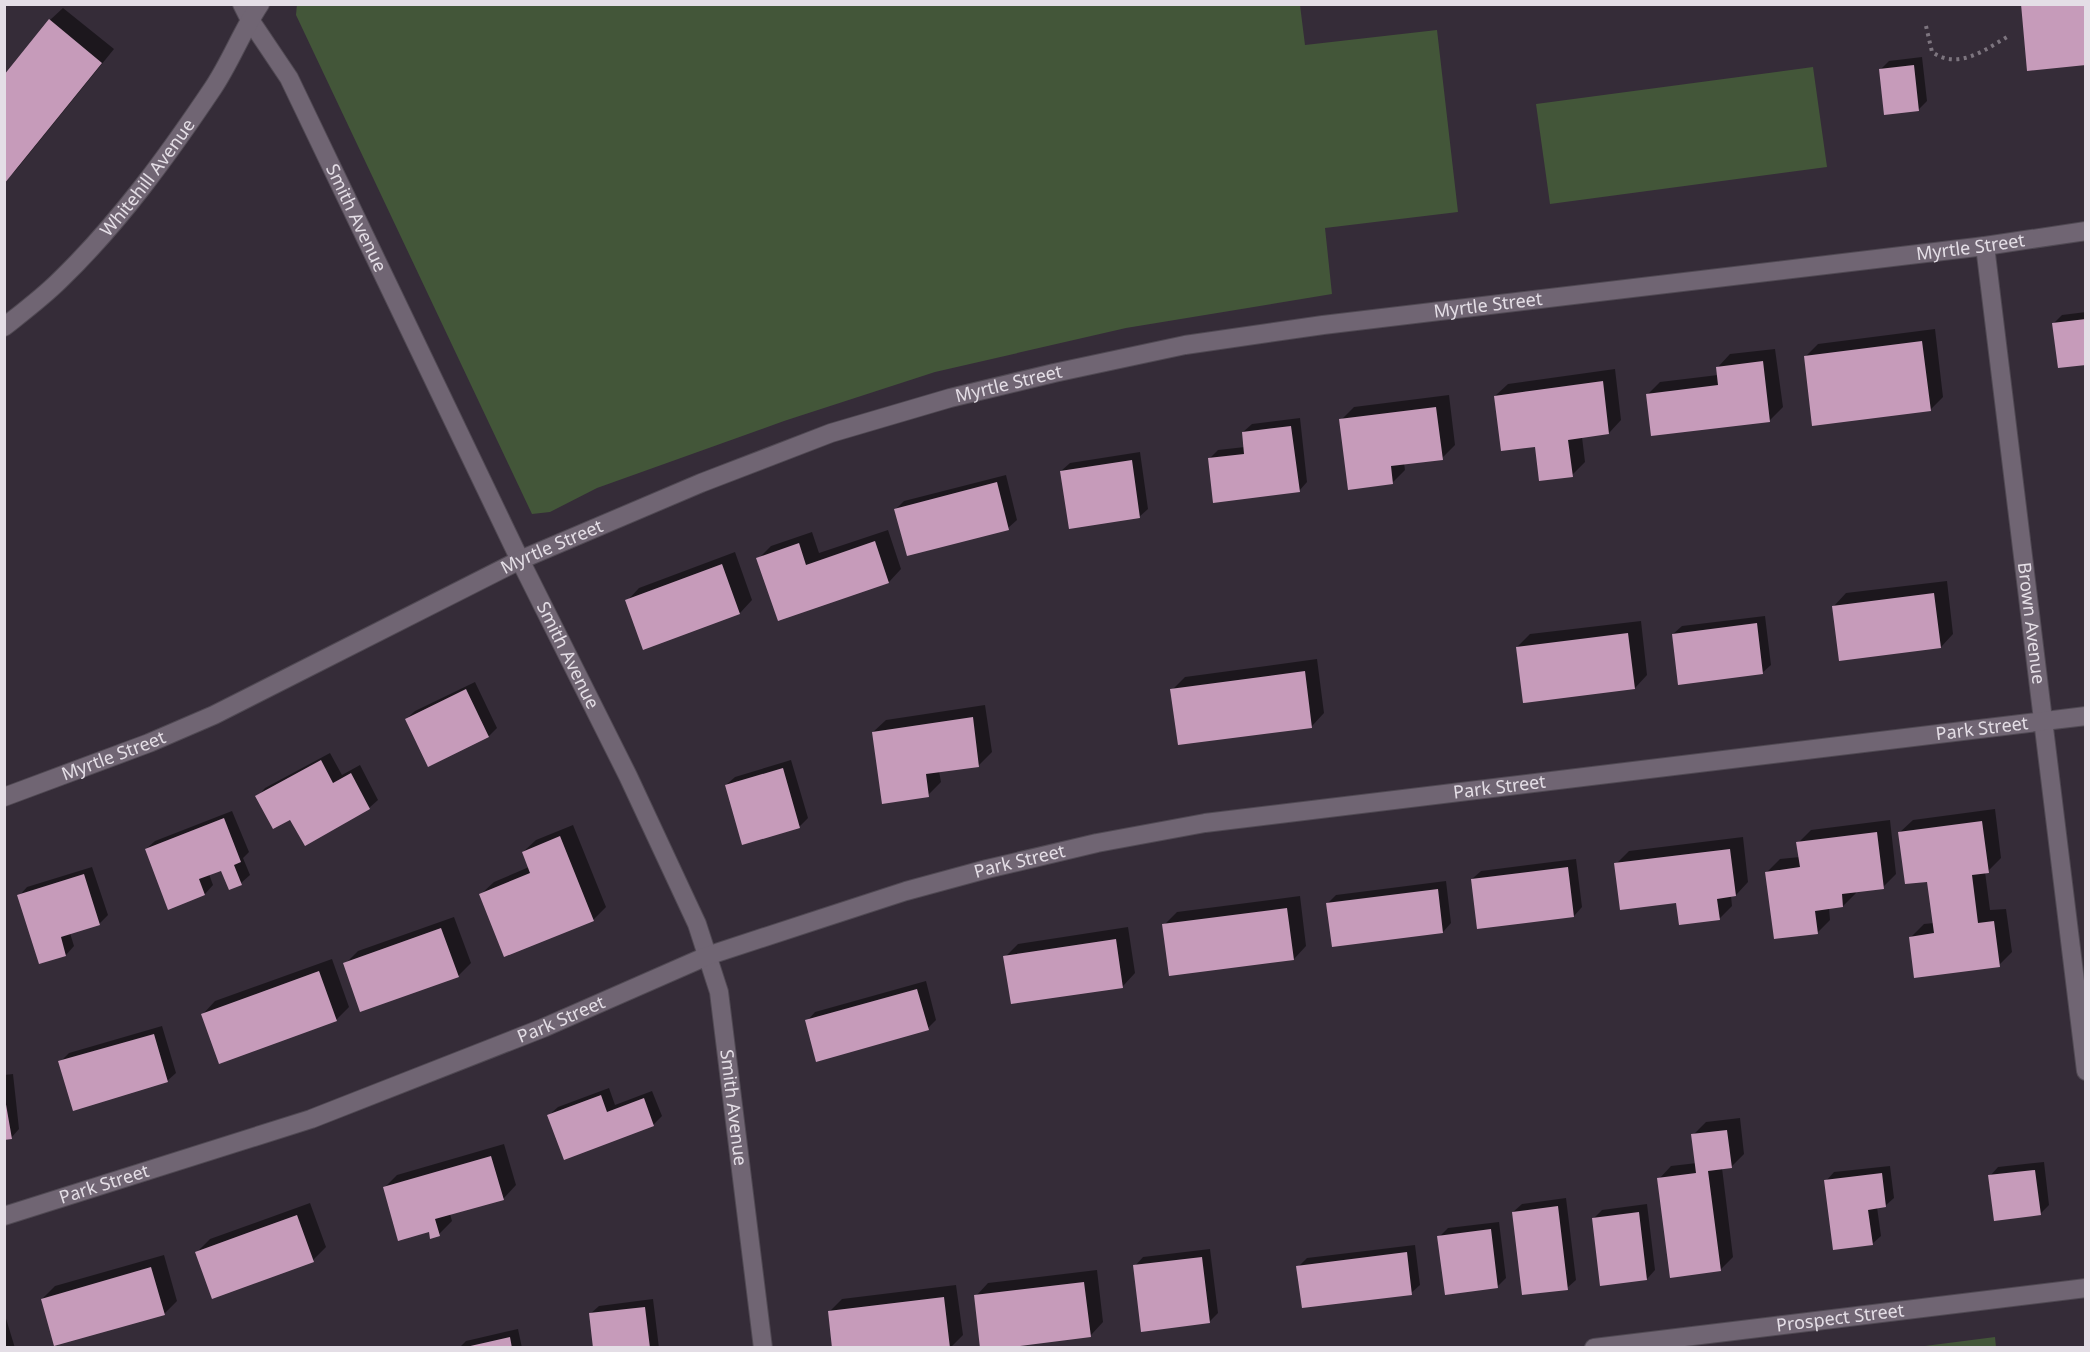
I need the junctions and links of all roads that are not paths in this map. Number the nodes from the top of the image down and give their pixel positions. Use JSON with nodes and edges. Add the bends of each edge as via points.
{"nodes":[{"id":1,"x":251,"y":10,"type":"edge"},
{"id":2,"x":2085,"y":231,"type":"edge"},
{"id":3,"x":1985,"y":246,"type":"junction"},
{"id":4,"x":4,"y":327,"type":"edge"},
{"id":5,"x":520,"y":560,"type":"junction"},
{"id":6,"x":2085,"y":716,"type":"edge"},
{"id":7,"x":2043,"y":721,"type":"junction"},
{"id":8,"x":4,"y":797,"type":"edge"},
{"id":9,"x":707,"y":956,"type":"junction"},
{"id":10,"x":2085,"y":1071,"type":"edge"},
{"id":11,"x":4,"y":1216,"type":"edge"},
{"id":12,"x":2085,"y":1288,"type":"edge"},
{"id":13,"x":763,"y":1347,"type":"edge"},
{"id":14,"x":1594,"y":1347,"type":"edge"}],
"edges":[{"from":1,"to":4,"type":"street","name":"Whitehill Avenue","via":[[215,85],[163,160],[60,280]]},
{"from":1,"to":5,"type":"street","name":"Smith Avenue","via":[[289,78]]},
{"from":2,"to":3,"type":"street","name":"Myrtle Street"},
{"from":3,"to":5,"type":"street","name":"Myrtle Street","via":[[1323,325],[1123,357],[950,398],[831,433]]},
{"from":3,"to":7,"type":"street","name":"Brown Avenue"},
{"from":5,"to":8,"type":"street","name":"Myrtle Street","via":[[214,715]]},
{"from":5,"to":9,"type":"street","name":"Smith Avenue","via":[[628,776],[697,924]]},
{"from":6,"to":7,"type":"street","name":"Park Street"},
{"from":7,"to":9,"type":"street","name":"Park Street","via":[[1156,831],[964,875]]},
{"from":7,"to":10,"type":"street","name":"Brown Avenue"},
{"from":9,"to":11,"type":"street","name":"Park Street","via":[[543,1028],[311,1119]]},
{"from":9,"to":13,"type":"street","name":"Smith Avenue","via":[[719,992]]},
{"from":12,"to":14,"type":"street","name":"Prospect Street"}]}
